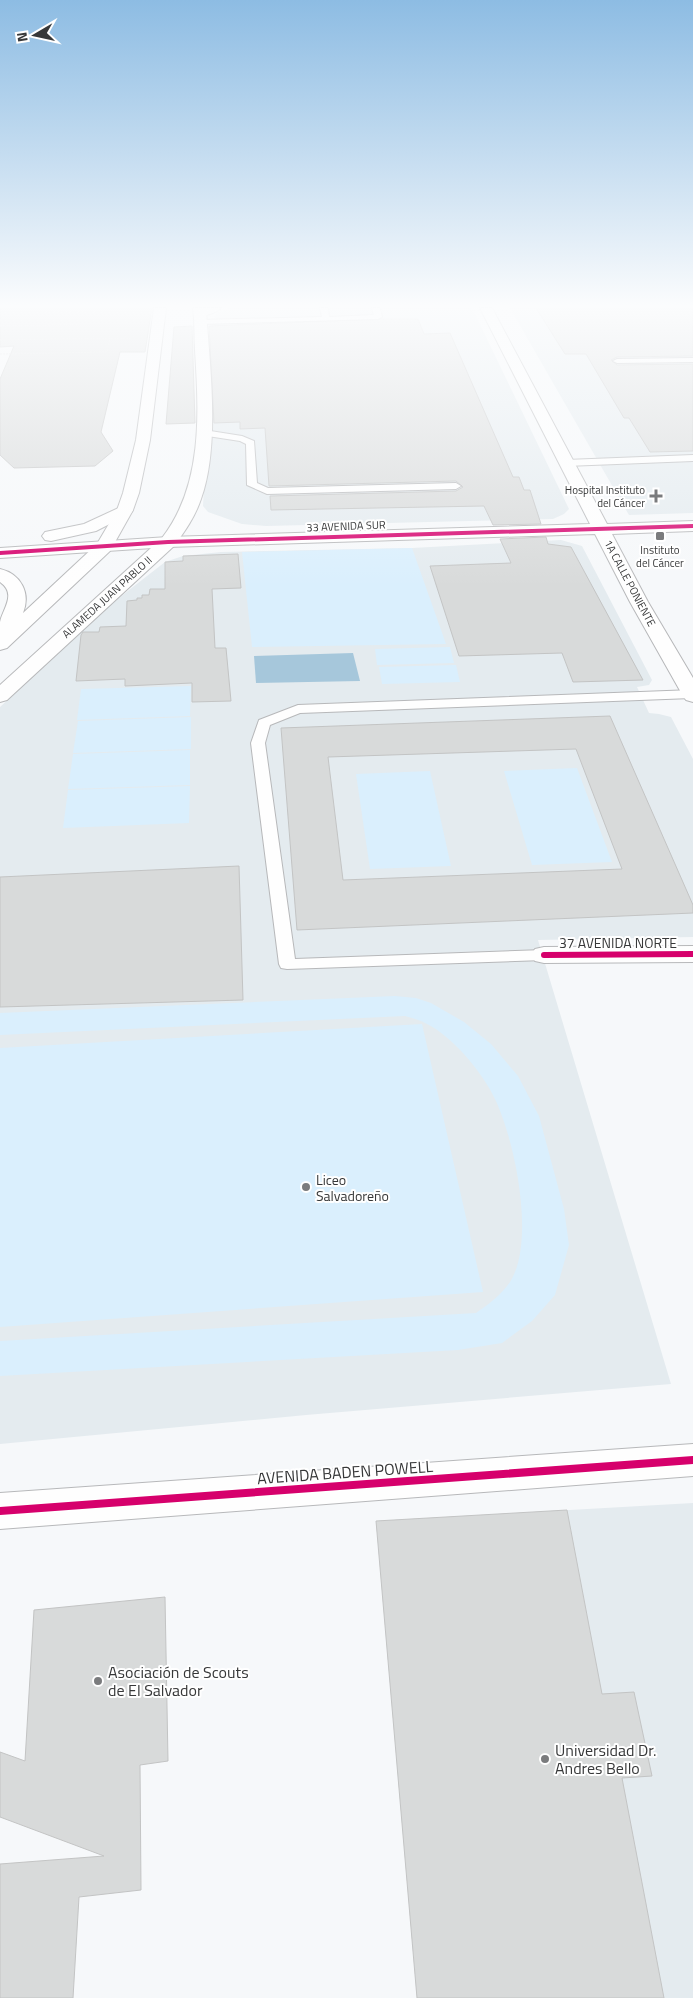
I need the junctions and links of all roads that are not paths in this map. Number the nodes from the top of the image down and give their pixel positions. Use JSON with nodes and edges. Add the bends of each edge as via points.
{"nodes":[{"id":1,"x":149,"y":401,"type":"edge"},
{"id":2,"x":161,"y":401,"type":"edge"},
{"id":3,"x":192,"y":401,"type":"edge"},
{"id":4,"x":204,"y":401,"type":"edge"},
{"id":5,"x":534,"y":401,"type":"edge"},
{"id":6,"x":189,"y":426,"type":"dead end"},
{"id":7,"x":204,"y":433,"type":"junction"},
{"id":8,"x":693,"y":458,"type":"edge"},
{"id":9,"x":566,"y":463,"type":"junction"},
{"id":10,"x":185,"y":470,"type":"dead end"},
{"id":11,"x":456,"y":486,"type":"dead end"},
{"id":12,"x":125,"y":510,"type":"junction"},
{"id":13,"x":693,"y":526,"type":"edge"},
{"id":14,"x":600,"y":528,"type":"junction"},
{"id":15,"x":0,"y":539,"type":"edge"},
{"id":16,"x":109,"y":540,"type":"junction"},
{"id":17,"x":168,"y":542,"type":"junction"},
{"id":18,"x":0,"y":553,"type":"edge"},
{"id":19,"x":0,"y":574,"type":"edge"},
{"id":20,"x":0,"y":637,"type":"edge"},
{"id":21,"x":0,"y":644,"type":"edge"},
{"id":22,"x":693,"y":695,"type":"edge"},
{"id":23,"x":0,"y":696,"type":"edge"},
{"id":24,"x":693,"y":954,"type":"edge"},
{"id":25,"x":544,"y":955,"type":"joint"},
{"id":26,"x":693,"y":1460,"type":"edge"},
{"id":27,"x":0,"y":1512,"type":"edge"}],
"edges":[{"from":1,"to":12,"type":"main road","via":[[143,440]]},
{"from":2,"to":16,"type":"main road","via":[[150,473],[134,521],[125,531]]},
{"from":3,"to":6,"type":"main road"},
{"from":4,"to":7,"type":"main road","name":"ALAMEDA JUAN PABLO II"},
{"from":5,"to":9,"type":"main road","name":"1A CALLE PONIENTE"},
{"from":7,"to":11,"type":"lane","via":[[250,443],[252,485],[266,491]]},
{"from":7,"to":17,"type":"main road","name":"ALAMEDA JUAN PABLO II","via":[[200,474],[187,518]]},
{"from":8,"to":9,"type":"lane"},
{"from":9,"to":14,"type":"main road","name":"1A CALLE PONIENTE"},
{"from":10,"to":17,"type":"main road","via":[[181,509]]},
{"from":12,"to":15,"type":"main road","via":[[109,520],[70,534]]},
{"from":12,"to":16,"type":"main road"},
{"from":13,"to":14,"type":"main road","name":"33 AVENIDA SUR"},
{"from":14,"to":17,"type":"main road","name":"33 AVENIDA SUR"},
{"from":14,"to":22,"type":"main road","name":"1A CALLE PONIENTE"},
{"from":16,"to":17,"type":"main road","name":"33 AVENIDA SUR"},
{"from":16,"to":18,"type":"main road","name":"33 AVENIDA SUR"},
{"from":16,"to":21,"type":"main road"},
{"from":17,"to":23,"type":"main road","name":"ALAMEDA JUAN PABLO II"},
{"from":19,"to":20,"type":"main road","via":[[11,582],[17,591],[18,601]]},
{"from":22,"to":25,"type":"lane","via":[[298,709],[264,722],[258,743],[287,964]]},
{"from":24,"to":25,"type":"main road","name":"37 AVENIDA NORTE"},
{"from":26,"to":27,"type":"main road","name":"AVENIDA BADEN POWELL"}]}
